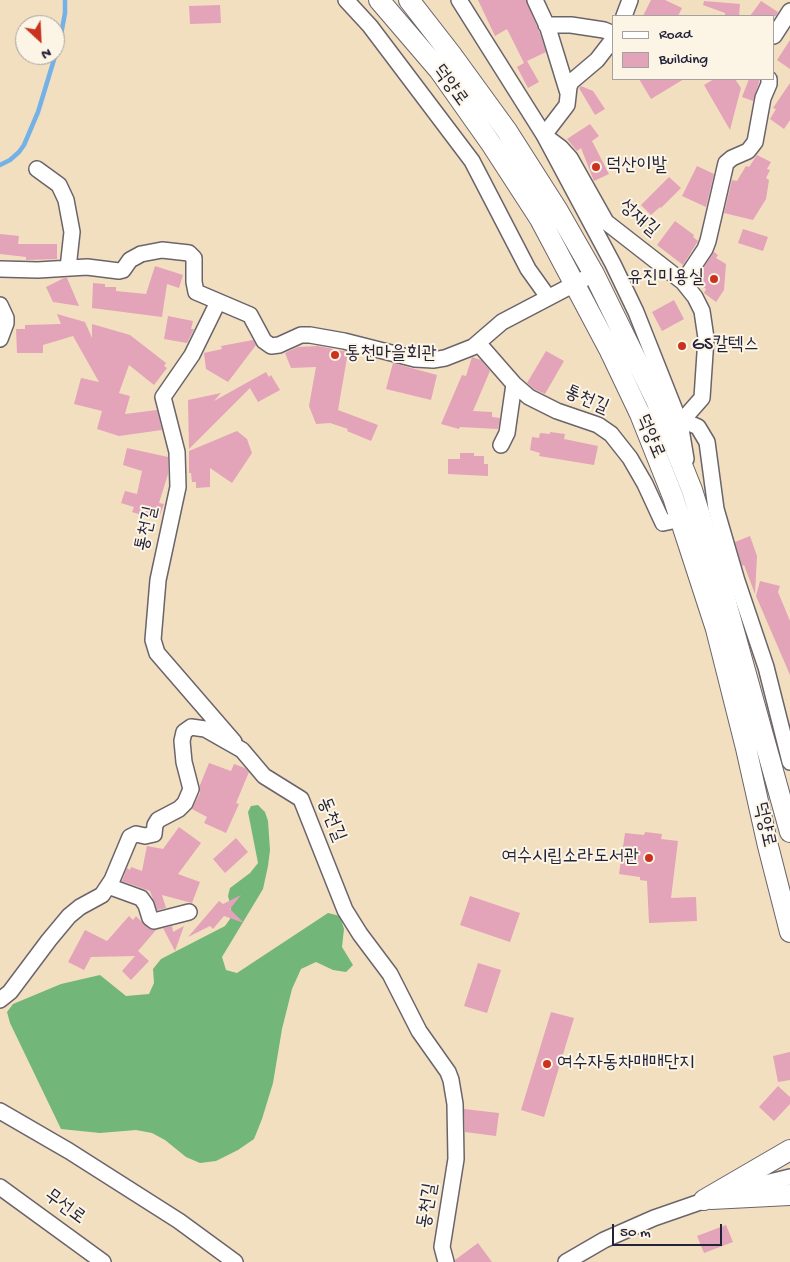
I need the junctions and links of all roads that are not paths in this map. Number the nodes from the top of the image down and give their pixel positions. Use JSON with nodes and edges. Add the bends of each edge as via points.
{"nodes":[{"id":1,"x":346,"y":0,"type":"edge"},
{"id":2,"x":379,"y":0,"type":"edge"},
{"id":3,"x":409,"y":0,"type":"edge"},
{"id":4,"x":459,"y":0,"type":"edge"},
{"id":5,"x":535,"y":0,"type":"edge"},
{"id":6,"x":630,"y":0,"type":"edge"},
{"id":7,"x":790,"y":11,"type":"edge"},
{"id":8,"x":624,"y":15,"type":"edge"},
{"id":9,"x":546,"y":25,"type":"junction"},
{"id":10,"x":612,"y":33,"type":"edge"},
{"id":11,"x":775,"y":34,"type":"edge"},
{"id":12,"x":775,"y":36,"type":"edge"},
{"id":13,"x":790,"y":40,"type":"edge"},
{"id":14,"x":612,"y":41,"type":"edge"},
{"id":15,"x":769,"y":80,"type":"edge"},
{"id":16,"x":568,"y":93,"type":"junction"},
{"id":17,"x":544,"y":135,"type":"junction"},
{"id":18,"x":37,"y":169,"type":"dead end"},
{"id":19,"x":68,"y":268,"type":"junction"},
{"id":20,"x":0,"y":269,"type":"edge"},
{"id":21,"x":594,"y":274,"type":"junction"},
{"id":22,"x":683,"y":282,"type":"junction"},
{"id":23,"x":575,"y":284,"type":"junction"},
{"id":24,"x":548,"y":297,"type":"junction"},
{"id":25,"x":218,"y":302,"type":"junction"},
{"id":26,"x":0,"y":305,"type":"edge"},
{"id":27,"x":0,"y":339,"type":"edge"},
{"id":28,"x":479,"y":344,"type":"junction"},
{"id":29,"x":514,"y":384,"type":"junction"},
{"id":30,"x":674,"y":426,"type":"junction"},
{"id":31,"x":501,"y":445,"type":"dead end"},
{"id":32,"x":681,"y":519,"type":"junction"},
{"id":33,"x":242,"y":750,"type":"junction"},
{"id":34,"x":790,"y":762,"type":"edge"},
{"id":35,"x":790,"y":832,"type":"edge"},
{"id":36,"x":790,"y":837,"type":"edge"},
{"id":37,"x":768,"y":846,"type":"junction"},
{"id":38,"x":108,"y":886,"type":"junction"},
{"id":39,"x":189,"y":912,"type":"dead end"},
{"id":40,"x":790,"y":932,"type":"edge"},
{"id":41,"x":0,"y":1000,"type":"edge"},
{"id":42,"x":0,"y":1111,"type":"edge"},
{"id":43,"x":790,"y":1150,"type":"edge"},
{"id":44,"x":790,"y":1177,"type":"edge"},
{"id":45,"x":0,"y":1187,"type":"edge"},
{"id":46,"x":790,"y":1195,"type":"edge"},
{"id":47,"x":704,"y":1200,"type":"junction"},
{"id":48,"x":103,"y":1262,"type":"edge"},
{"id":49,"x":235,"y":1262,"type":"edge"},
{"id":50,"x":446,"y":1262,"type":"edge"},
{"id":51,"x":566,"y":1262,"type":"edge"}],
"edges":[{"from":1,"to":24,"type":"street","via":[[370,26],[472,161],[528,269]]},
{"from":2,"to":23,"type":"main road","name":"덕양로","via":[[439,70],[492,145],[540,219]]},
{"from":3,"to":21,"type":"main road","name":"덕양로","via":[[507,131]]},
{"from":4,"to":17,"type":"street","name":"덕양로"},
{"from":5,"to":9,"type":"street"},
{"from":6,"to":8,"type":"street"},
{"from":7,"to":11,"type":"street"},
{"from":9,"to":10,"type":"street","via":[[571,25]]},
{"from":9,"to":16,"type":"street"},
{"from":12,"to":13,"type":"street"},
{"from":14,"to":16,"type":"street","via":[[597,60],[571,82]]},
{"from":15,"to":22,"type":"street","via":[[756,142],[748,151],[726,163],[708,241]]},
{"from":16,"to":17,"type":"street","via":[[567,105]]},
{"from":17,"to":22,"type":"street","name":"성재길","via":[[566,152],[606,222]]},
{"from":17,"to":30,"type":"street","name":"덕양로","via":[[628,296]]},
{"from":18,"to":19,"type":"street","via":[[59,185],[66,200],[72,232]]},
{"from":19,"to":20,"type":"street"},
{"from":19,"to":25,"type":"street","via":[[119,271],[135,256],[147,252],[188,253],[194,260],[194,290]]},
{"from":21,"to":23,"type":"street"},
{"from":21,"to":30,"type":"main road","name":"덕양로","via":[[656,400]]},
{"from":22,"to":30,"type":"street","name":"성재길","via":[[702,311],[706,338],[702,398]]},
{"from":23,"to":24,"type":"street"},
{"from":23,"to":32,"type":"main road","name":"덕양로","via":[[640,414]]},
{"from":24,"to":28,"type":"street","via":[[502,322]]},
{"from":25,"to":28,"type":"street","via":[[250,315],[264,341],[271,346],[310,335],[415,359],[433,360]]},
{"from":25,"to":33,"type":"street","name":"통천길","via":[[192,355],[163,397],[179,469],[158,580],[154,640],[157,653]]},
{"from":26,"to":27,"type":"street","via":[[6,318]]},
{"from":28,"to":29,"type":"street","name":"통천길"},
{"from":29,"to":31,"type":"street","via":[[507,433]]},
{"from":29,"to":32,"type":"street","name":"통천길","via":[[529,397],[557,411],[605,429],[630,458],[662,523]]},
{"from":30,"to":34,"type":"street","name":"덕양로","via":[[689,423],[698,427],[707,442],[716,509],[766,667]]},
{"from":30,"to":35,"type":"main road","name":"덕양로"},
{"from":32,"to":37,"type":"main road","name":"덕양로","via":[[716,629]]},
{"from":33,"to":38,"type":"street","name":"동천길","via":[[205,729],[191,727],[184,732],[184,762],[190,792],[179,809],[158,820],[154,834],[130,837]]},
{"from":33,"to":50,"type":"street","name":"동천길","via":[[264,776],[301,800],[345,910],[390,974],[419,1031],[448,1072],[455,1104],[456,1159],[442,1247]]},
{"from":36,"to":37,"type":"main road"},
{"from":37,"to":40,"type":"main road","name":"덕양로"},
{"from":38,"to":39,"type":"street","via":[[141,898],[154,921]]},
{"from":38,"to":41,"type":"street","name":"동천길","via":[[100,897],[69,916],[10,992]]},
{"from":42,"to":49,"type":"street","via":[[70,1151]]},
{"from":43,"to":47,"type":"main road"},
{"from":44,"to":47,"type":"street"},
{"from":45,"to":48,"type":"street","name":"무선로"},
{"from":46,"to":47,"type":"main road"},
{"from":47,"to":51,"type":"street","via":[[604,1240]]}]}
